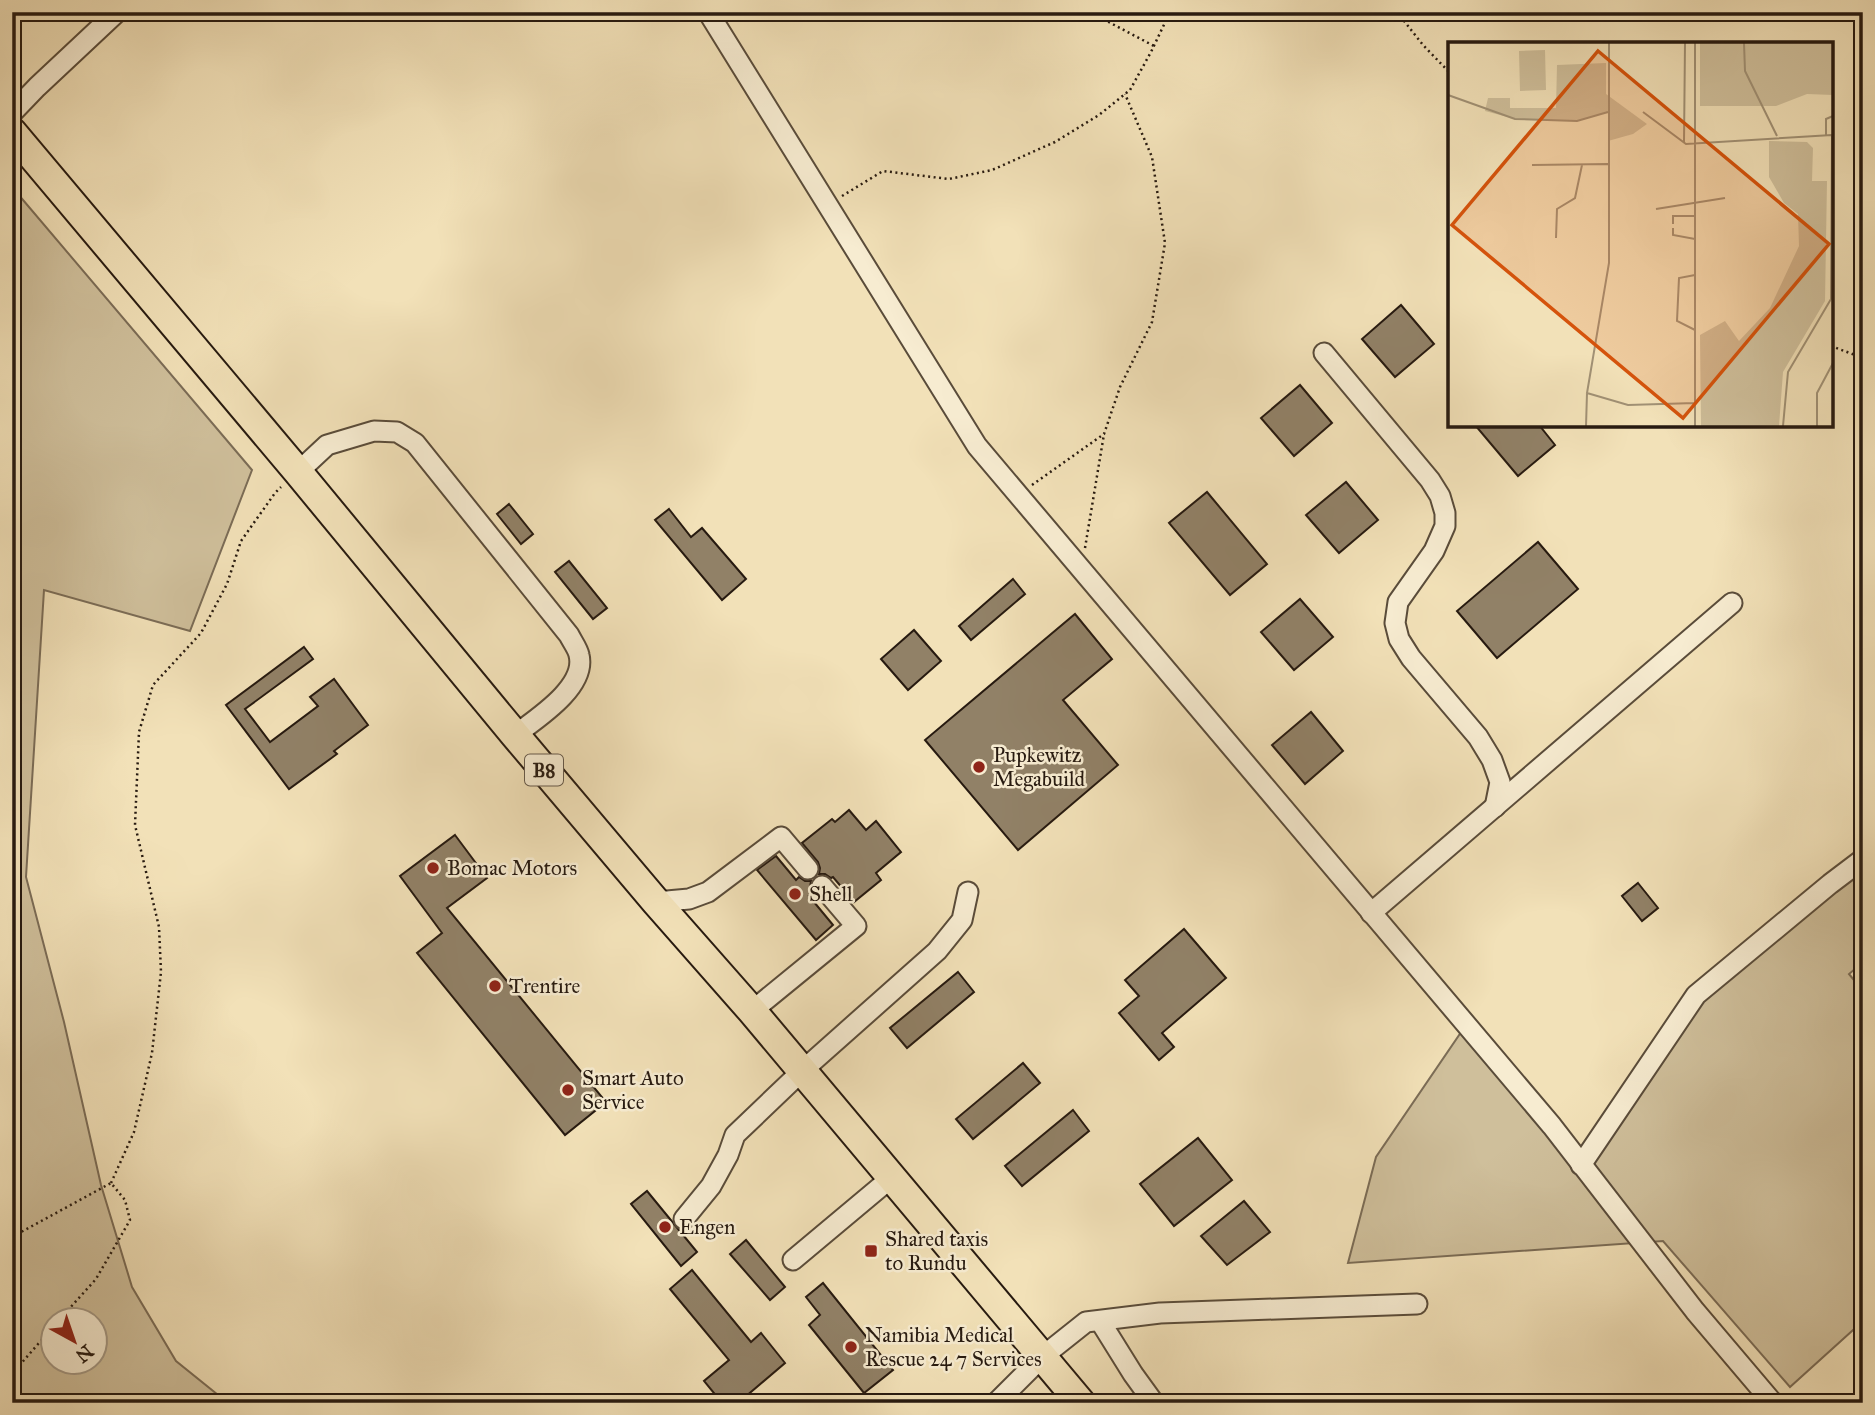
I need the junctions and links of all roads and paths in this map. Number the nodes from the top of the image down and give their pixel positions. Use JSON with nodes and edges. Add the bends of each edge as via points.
{"nodes":[{"id":1,"x":117,"y":12,"type":"edge"},
{"id":2,"x":708,"y":12,"type":"edge"},
{"id":3,"x":1095,"y":12,"type":"edge"},
{"id":4,"x":1170,"y":12,"type":"edge"},
{"id":5,"x":1397,"y":12,"type":"edge"},
{"id":6,"x":1154,"y":46,"type":"junction"},
{"id":7,"x":1448,"y":71,"type":"edge"},
{"id":8,"x":1125,"y":94,"type":"junction"},
{"id":9,"x":12,"y":113,"type":"edge"},
{"id":10,"x":12,"y":132,"type":"edge"},
{"id":11,"x":828,"y":206,"type":"junction"},
{"id":12,"x":1833,"y":347,"type":"edge"},
{"id":13,"x":1324,"y":353,"type":"dead end"},
{"id":14,"x":1863,"y":358,"type":"edge"},
{"id":15,"x":1104,"y":434,"type":"junction"},
{"id":16,"x":298,"y":472,"type":"junction"},
{"id":17,"x":1018,"y":495,"type":"junction"},
{"id":18,"x":1082,"y":571,"type":"junction"},
{"id":19,"x":1732,"y":603,"type":"dead end"},
{"id":20,"x":515,"y":735,"type":"junction"},
{"id":21,"x":1495,"y":807,"type":"junction"},
{"id":22,"x":1863,"y":859,"type":"edge"},
{"id":23,"x":808,"y":869,"type":"dead end"},
{"id":24,"x":822,"y":886,"type":"dead end"},
{"id":25,"x":968,"y":892,"type":"dead end"},
{"id":26,"x":656,"y":902,"type":"junction"},
{"id":27,"x":1371,"y":913,"type":"junction"},
{"id":28,"x":752,"y":1011,"type":"junction"},
{"id":29,"x":802,"y":1071,"type":"junction"},
{"id":30,"x":1581,"y":1165,"type":"junction"},
{"id":31,"x":891,"y":1178,"type":"junction"},
{"id":32,"x":111,"y":1183,"type":"junction"},
{"id":33,"x":684,"y":1219,"type":"dead end"},
{"id":34,"x":12,"y":1237,"type":"edge"},
{"id":35,"x":793,"y":1261,"type":"dead end"},
{"id":36,"x":1417,"y":1304,"type":"dead end"},
{"id":37,"x":72,"y":1306,"type":"edge"},
{"id":38,"x":1100,"y":1321,"type":"junction"},
{"id":39,"x":38,"y":1344,"type":"edge"},
{"id":40,"x":1042,"y":1357,"type":"junction"},
{"id":41,"x":12,"y":1374,"type":"edge"},
{"id":42,"x":996,"y":1403,"type":"edge"},
{"id":43,"x":1081,"y":1403,"type":"edge"},
{"id":44,"x":1154,"y":1403,"type":"edge"},
{"id":45,"x":1773,"y":1403,"type":"edge"}],
"edges":[{"from":1,"to":9,"type":"street"},
{"from":2,"to":11,"type":"street"},
{"from":3,"to":6,"type":"path"},
{"from":4,"to":6,"type":"path"},
{"from":5,"to":7,"type":"path"},
{"from":6,"to":8,"type":"path"},
{"from":8,"to":11,"type":"path","via":[[1055,142],[992,170],[949,179],[883,172]]},
{"from":8,"to":15,"type":"path","via":[[1152,157],[1165,243],[1152,322]]},
{"from":10,"to":16,"type":"highway","number":"B8"},
{"from":11,"to":17,"type":"street","via":[[977,446]]},
{"from":12,"to":14,"type":"path"},
{"from":13,"to":21,"type":"street","via":[[1440,496],[1445,526],[1434,551],[1398,602],[1395,623],[1410,658],[1492,760],[1500,782]]},
{"from":15,"to":17,"type":"path"},
{"from":15,"to":18,"type":"path"},
{"from":16,"to":20,"type":"highway","number":"B8"},
{"from":16,"to":20,"type":"street","via":[[327,445],[374,431],[397,432],[415,443],[569,635],[579,656],[570,688]]},
{"from":16,"to":32,"type":"path","via":[[275,493],[241,541],[227,584],[201,633],[153,685],[139,732],[135,825],[159,927],[161,972],[152,1053],[134,1132]]},
{"from":17,"to":18,"type":"street"},
{"from":18,"to":27,"type":"street"},
{"from":19,"to":21,"type":"street"},
{"from":20,"to":26,"type":"highway","number":"B8"},
{"from":21,"to":27,"type":"street"},
{"from":22,"to":30,"type":"street","via":[[1696,995]]},
{"from":23,"to":26,"type":"street","via":[[781,837],[708,892]]},
{"from":24,"to":28,"type":"street","via":[[856,926]]},
{"from":25,"to":29,"type":"street","via":[[962,920],[937,951]]},
{"from":26,"to":28,"type":"highway","number":"B8"},
{"from":27,"to":30,"type":"street"},
{"from":28,"to":29,"type":"highway","number":"B8"},
{"from":29,"to":31,"type":"highway","number":"B8"},
{"from":29,"to":33,"type":"street","via":[[735,1135],[712,1186]]},
{"from":30,"to":45,"type":"street"},
{"from":31,"to":35,"type":"street"},
{"from":31,"to":40,"type":"highway","number":"B8"},
{"from":32,"to":34,"type":"path"},
{"from":32,"to":37,"type":"path","via":[[125,1200],[130,1220],[96,1279]]},
{"from":36,"to":38,"type":"street","via":[[1160,1313]]},
{"from":38,"to":40,"type":"street","via":[[1086,1322]]},
{"from":38,"to":44,"type":"street"},
{"from":39,"to":41,"type":"path"},
{"from":40,"to":42,"type":"street"},
{"from":40,"to":43,"type":"highway","number":"B8"}]}
